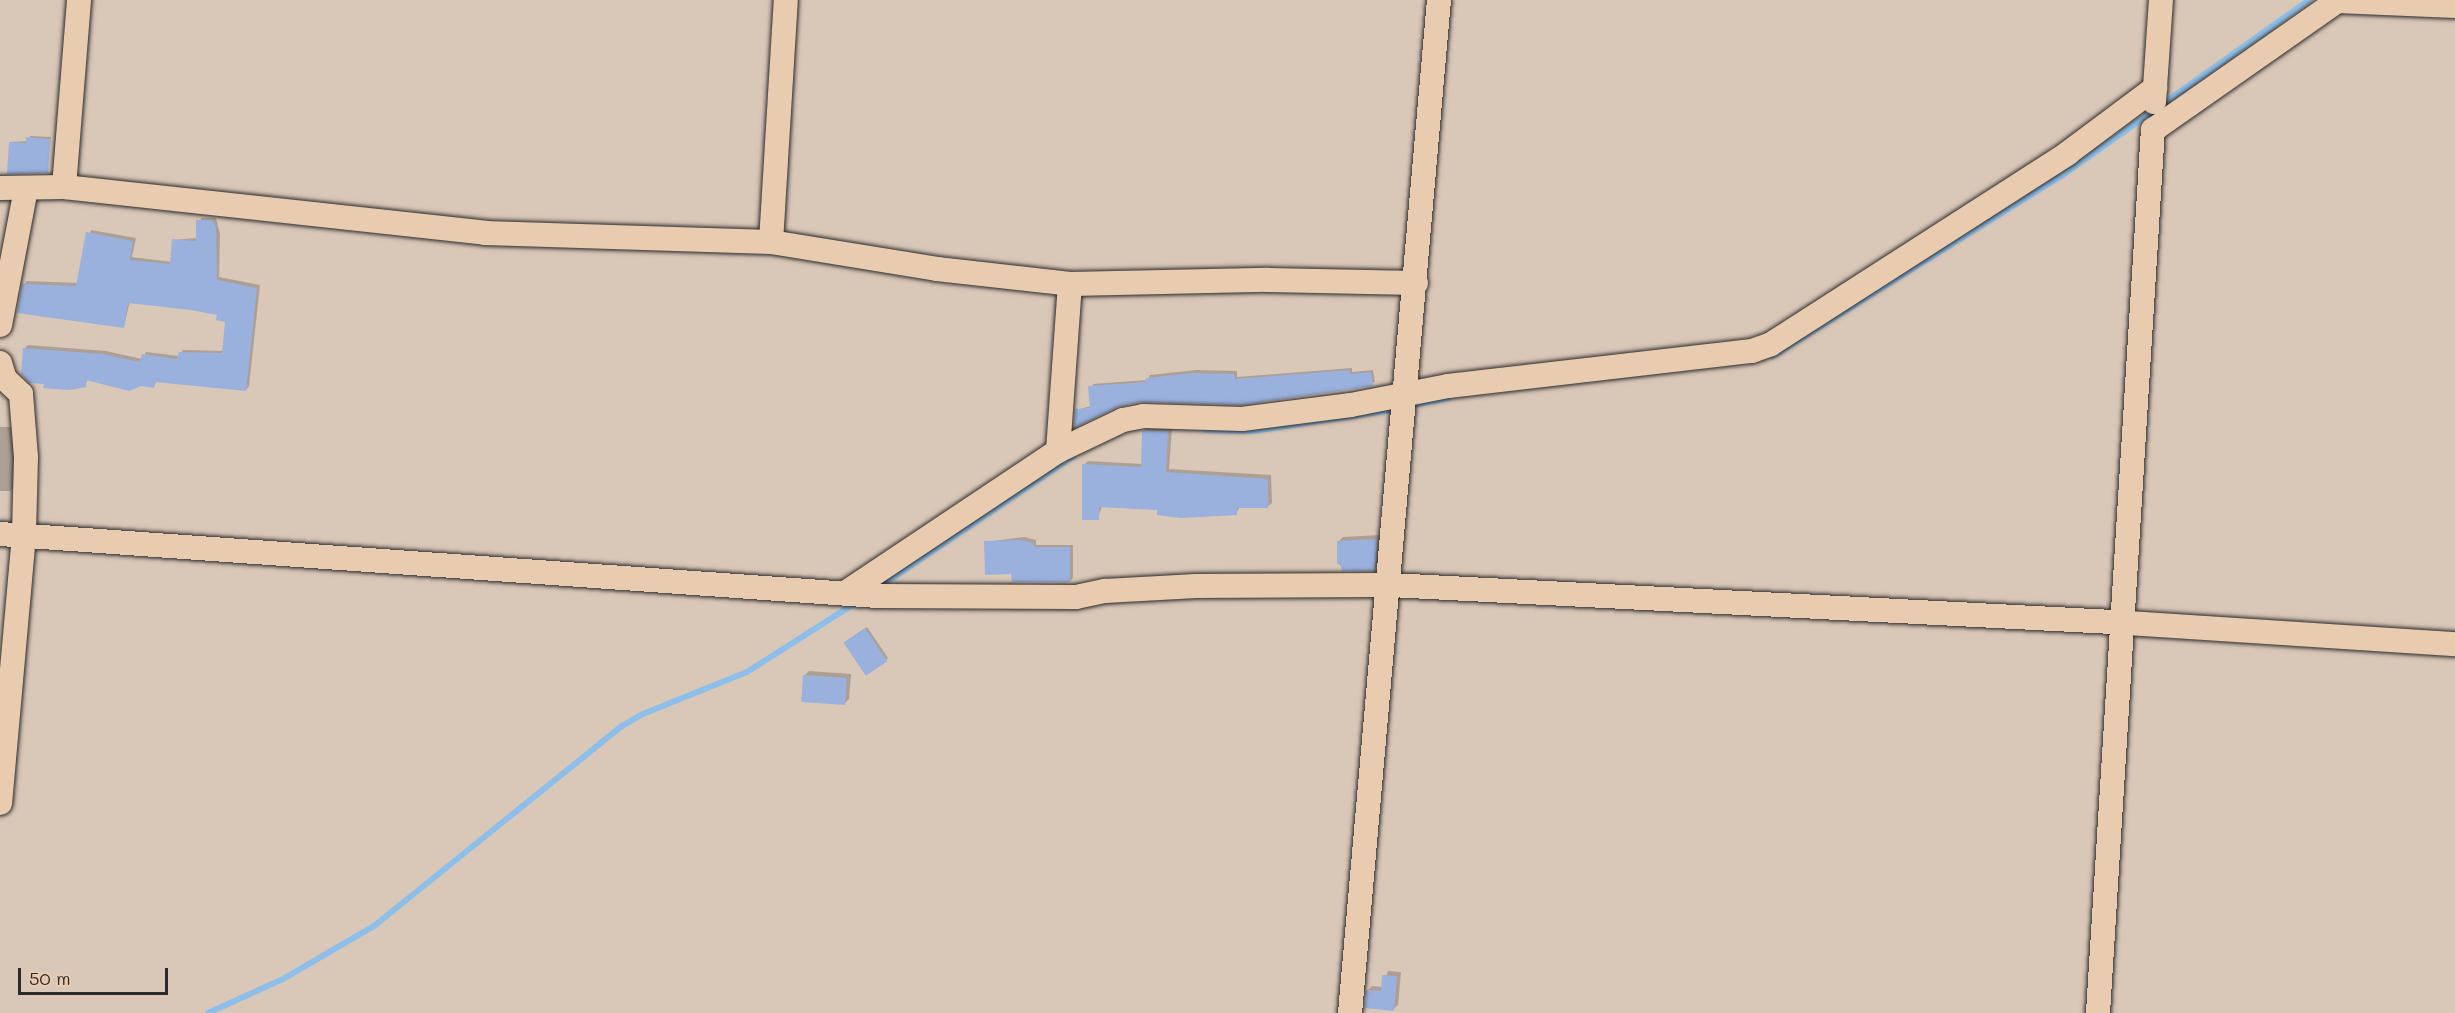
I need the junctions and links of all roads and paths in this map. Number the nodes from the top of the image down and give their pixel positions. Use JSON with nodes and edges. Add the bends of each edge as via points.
{"nodes":[{"id":1,"x":79,"y":0,"type":"edge"},
{"id":2,"x":786,"y":0,"type":"edge"},
{"id":3,"x":1439,"y":0,"type":"edge"},
{"id":4,"x":2161,"y":0,"type":"edge"},
{"id":5,"x":2455,"y":6,"type":"edge"},
{"id":6,"x":2154,"y":111,"type":"junction"},
{"id":7,"x":64,"y":187,"type":"junction"},
{"id":8,"x":0,"y":189,"type":"edge"},
{"id":9,"x":26,"y":189,"type":"junction"},
{"id":10,"x":771,"y":242,"type":"junction"},
{"id":11,"x":1416,"y":283,"type":"junction"},
{"id":12,"x":1070,"y":284,"type":"junction"},
{"id":13,"x":0,"y":325,"type":"edge"},
{"id":14,"x":0,"y":363,"type":"edge"},
{"id":15,"x":1405,"y":403,"type":"junction"},
{"id":16,"x":1058,"y":451,"type":"junction"},
{"id":17,"x":0,"y":534,"type":"edge"},
{"id":18,"x":24,"y":535,"type":"junction"},
{"id":19,"x":1390,"y":585,"type":"junction"},
{"id":20,"x":859,"y":594,"type":"junction"},
{"id":21,"x":2122,"y":622,"type":"junction"},
{"id":22,"x":2455,"y":644,"type":"edge"},
{"id":23,"x":0,"y":803,"type":"edge"},
{"id":24,"x":1350,"y":1013,"type":"edge"},
{"id":25,"x":2098,"y":1013,"type":"edge"}],
"edges":[{"from":1,"to":7,"type":"street"},
{"from":2,"to":10,"type":"street"},
{"from":3,"to":11,"type":"street"},
{"from":4,"to":6,"type":"street"},
{"from":5,"to":6,"type":"street","via":[[2337,1]]},
{"from":6,"to":15,"type":"street","via":[[2068,153],[1761,347]]},
{"from":6,"to":21,"type":"street"},
{"from":7,"to":9,"type":"street"},
{"from":7,"to":10,"type":"street","via":[[485,233]]},
{"from":8,"to":9,"type":"street"},
{"from":9,"to":13,"type":"street"},
{"from":10,"to":12,"type":"street"},
{"from":11,"to":12,"type":"street","via":[[1268,280]]},
{"from":11,"to":15,"type":"street"},
{"from":12,"to":16,"type":"street"},
{"from":14,"to":18,"type":"street","via":[[5,379],[21,393],[26,457]]},
{"from":15,"to":16,"type":"street","via":[[1242,419],[1143,416],[1123,420]]},
{"from":15,"to":19,"type":"street"},
{"from":16,"to":20,"type":"street"},
{"from":17,"to":18,"type":"street"},
{"from":18,"to":20,"type":"street"},
{"from":18,"to":23,"type":"street"},
{"from":19,"to":20,"type":"street","via":[[1196,586],[1105,591],[1076,597]]},
{"from":19,"to":21,"type":"street"},
{"from":19,"to":24,"type":"street"},
{"from":21,"to":22,"type":"street"},
{"from":21,"to":25,"type":"street"}]}
